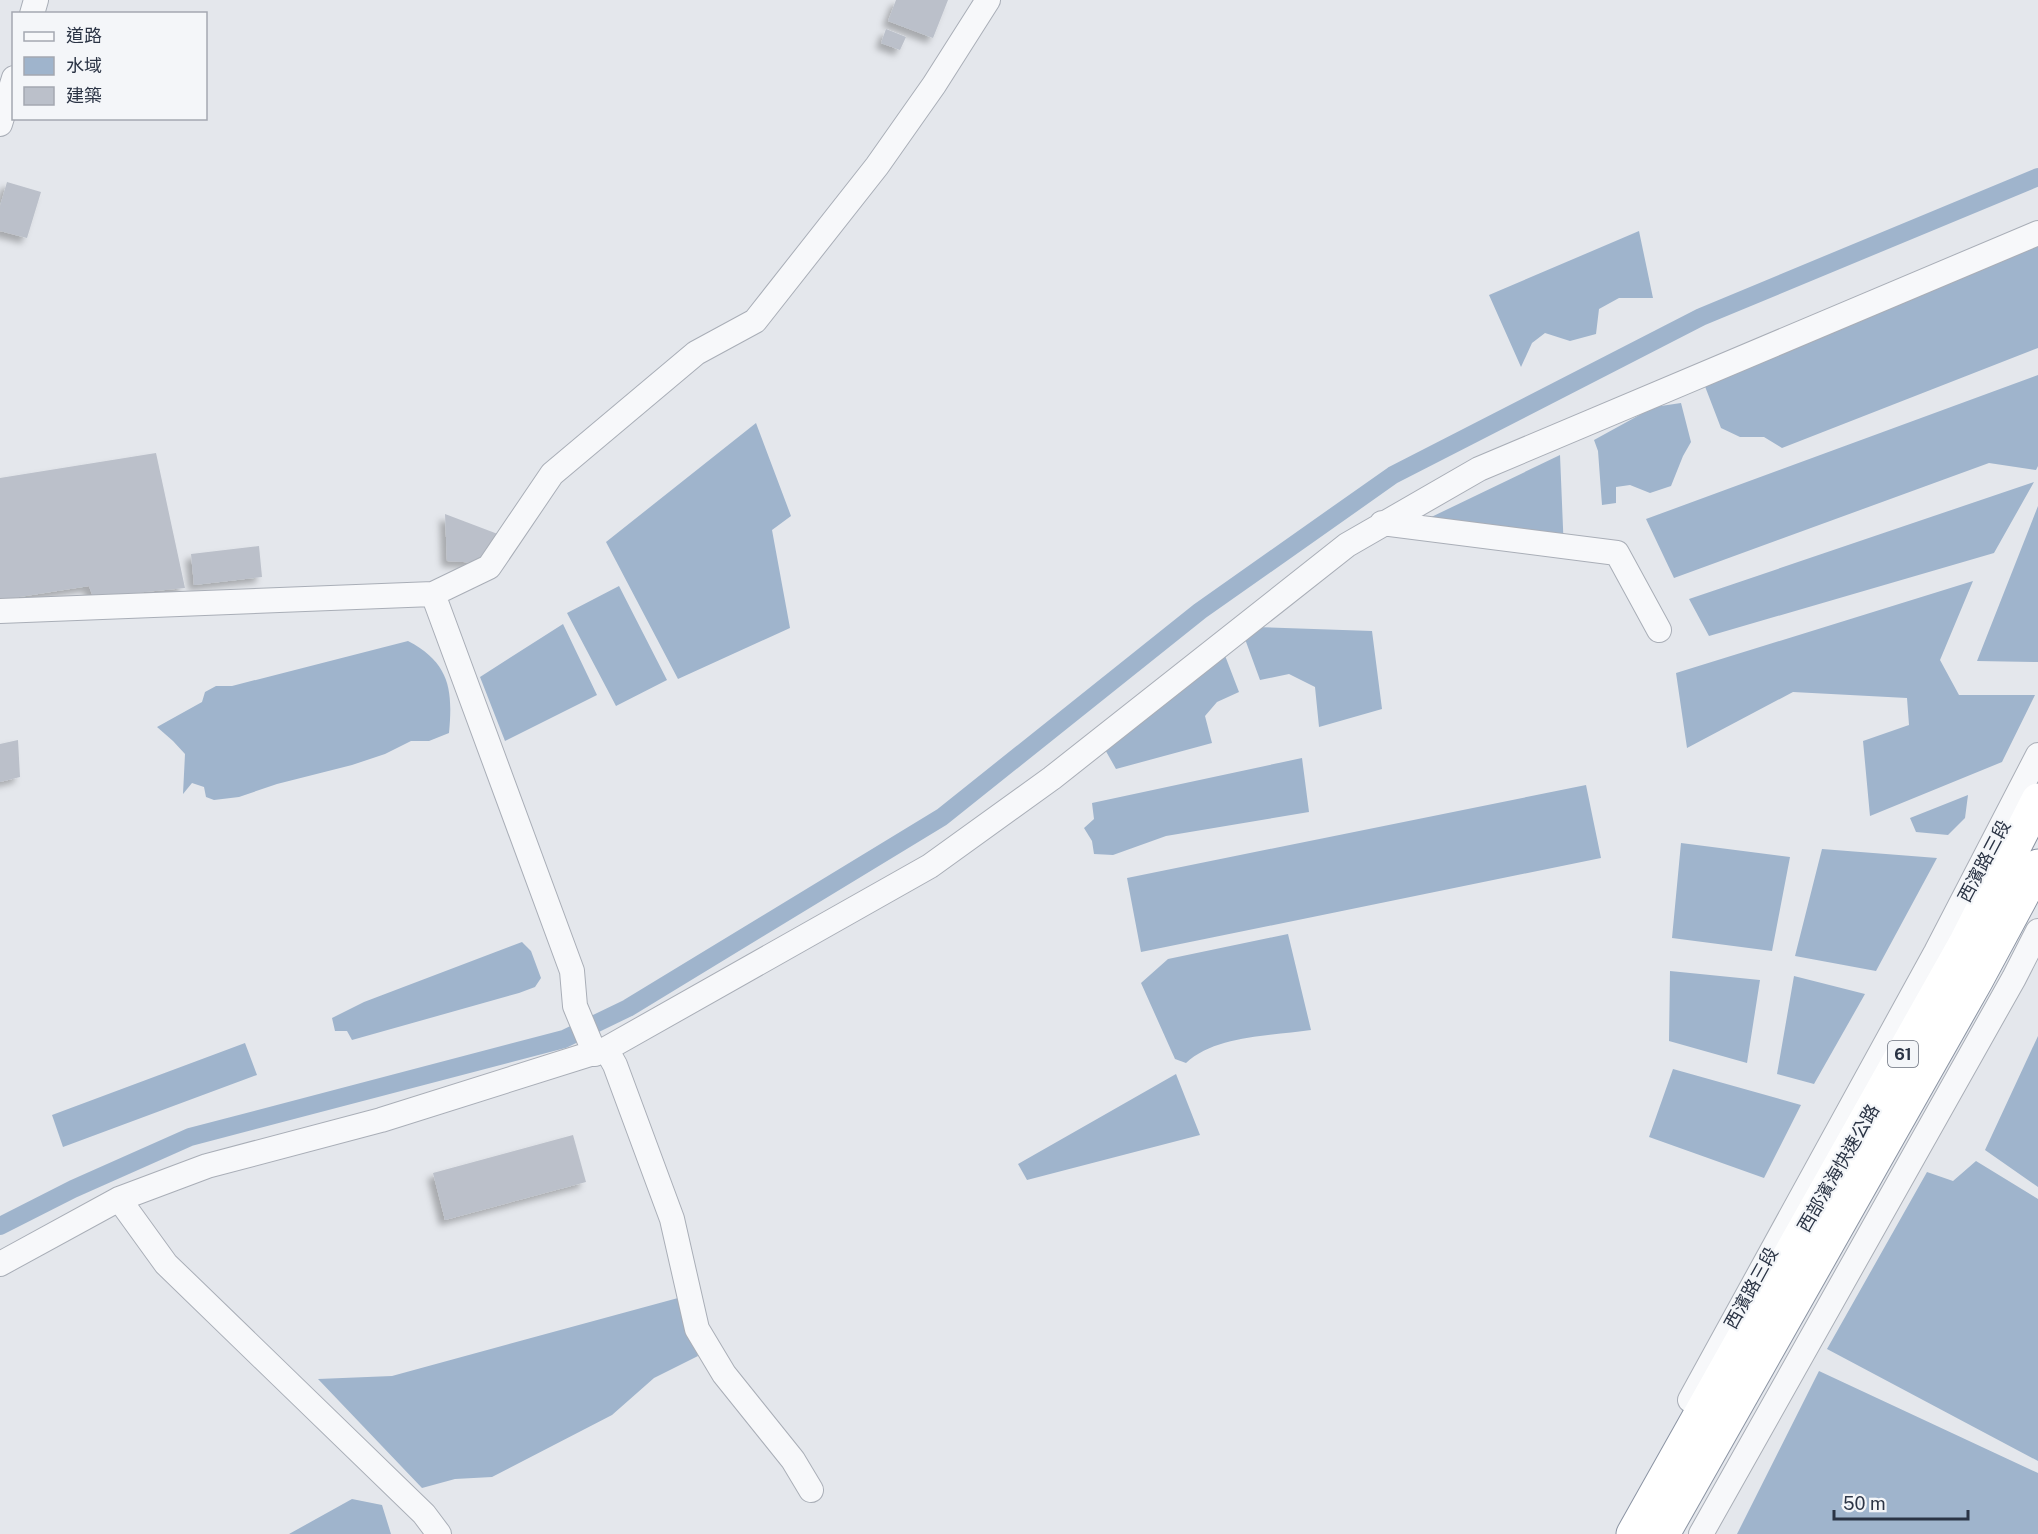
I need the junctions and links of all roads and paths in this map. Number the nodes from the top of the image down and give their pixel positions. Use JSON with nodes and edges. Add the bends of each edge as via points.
{"nodes":[{"id":1,"x":988,"y":0,"type":"edge"},
{"id":2,"x":12,"y":85,"type":"edge"},
{"id":3,"x":0,"y":124,"type":"edge"},
{"id":4,"x":2038,"y":233,"type":"edge"},
{"id":5,"x":1382,"y":523,"type":"junction"},
{"id":6,"x":433,"y":594,"type":"junction"},
{"id":7,"x":0,"y":611,"type":"edge"},
{"id":8,"x":1659,"y":630,"type":"dead end"},
{"id":9,"x":2038,"y":755,"type":"edge"},
{"id":10,"x":2038,"y":800,"type":"edge"},
{"id":11,"x":2038,"y":866,"type":"edge"},
{"id":12,"x":2038,"y":931,"type":"edge"},
{"id":13,"x":600,"y":1051,"type":"junction"},
{"id":14,"x":119,"y":1199,"type":"junction"},
{"id":15,"x":0,"y":1264,"type":"edge"},
{"id":16,"x":811,"y":1490,"type":"dead end"},
{"id":17,"x":439,"y":1534,"type":"edge"},
{"id":18,"x":1616,"y":1534,"type":"edge"},
{"id":19,"x":1633,"y":1534,"type":"edge"},
{"id":20,"x":1663,"y":1534,"type":"edge"},
{"id":21,"x":1701,"y":1534,"type":"edge"}],
"edges":[{"from":1,"to":6,"type":"street","via":[[877,166],[755,321],[696,353],[552,474],[489,567]]},
{"from":2,"to":3,"type":"street"},
{"from":4,"to":5,"type":"street","via":[[1479,469]]},
{"from":5,"to":8,"type":"street","via":[[1617,553]]},
{"from":5,"to":13,"type":"street","via":[[1347,545],[1052,778],[930,866]]},
{"from":6,"to":7,"type":"street"},
{"from":6,"to":13,"type":"street","via":[[572,971],[574,1006]]},
{"from":9,"to":18,"type":"street","name":"西濱路三段","via":[[1936,952]]},
{"from":10,"to":19,"type":"highway","name":"西部濱海快速公路","number":"61","via":[[1966,942]]},
{"from":11,"to":20,"type":"highway","name":"西部濱海快速公路","number":"61"},
{"from":12,"to":21,"type":"street"},
{"from":13,"to":14,"type":"street","via":[[381,1120],[207,1166]]},
{"from":13,"to":16,"type":"street","via":[[615,1065],[672,1219],[697,1329],[724,1374],[794,1460]]},
{"from":14,"to":15,"type":"street"},
{"from":14,"to":17,"type":"street","via":[[165,1264],[424,1514]]}]}
